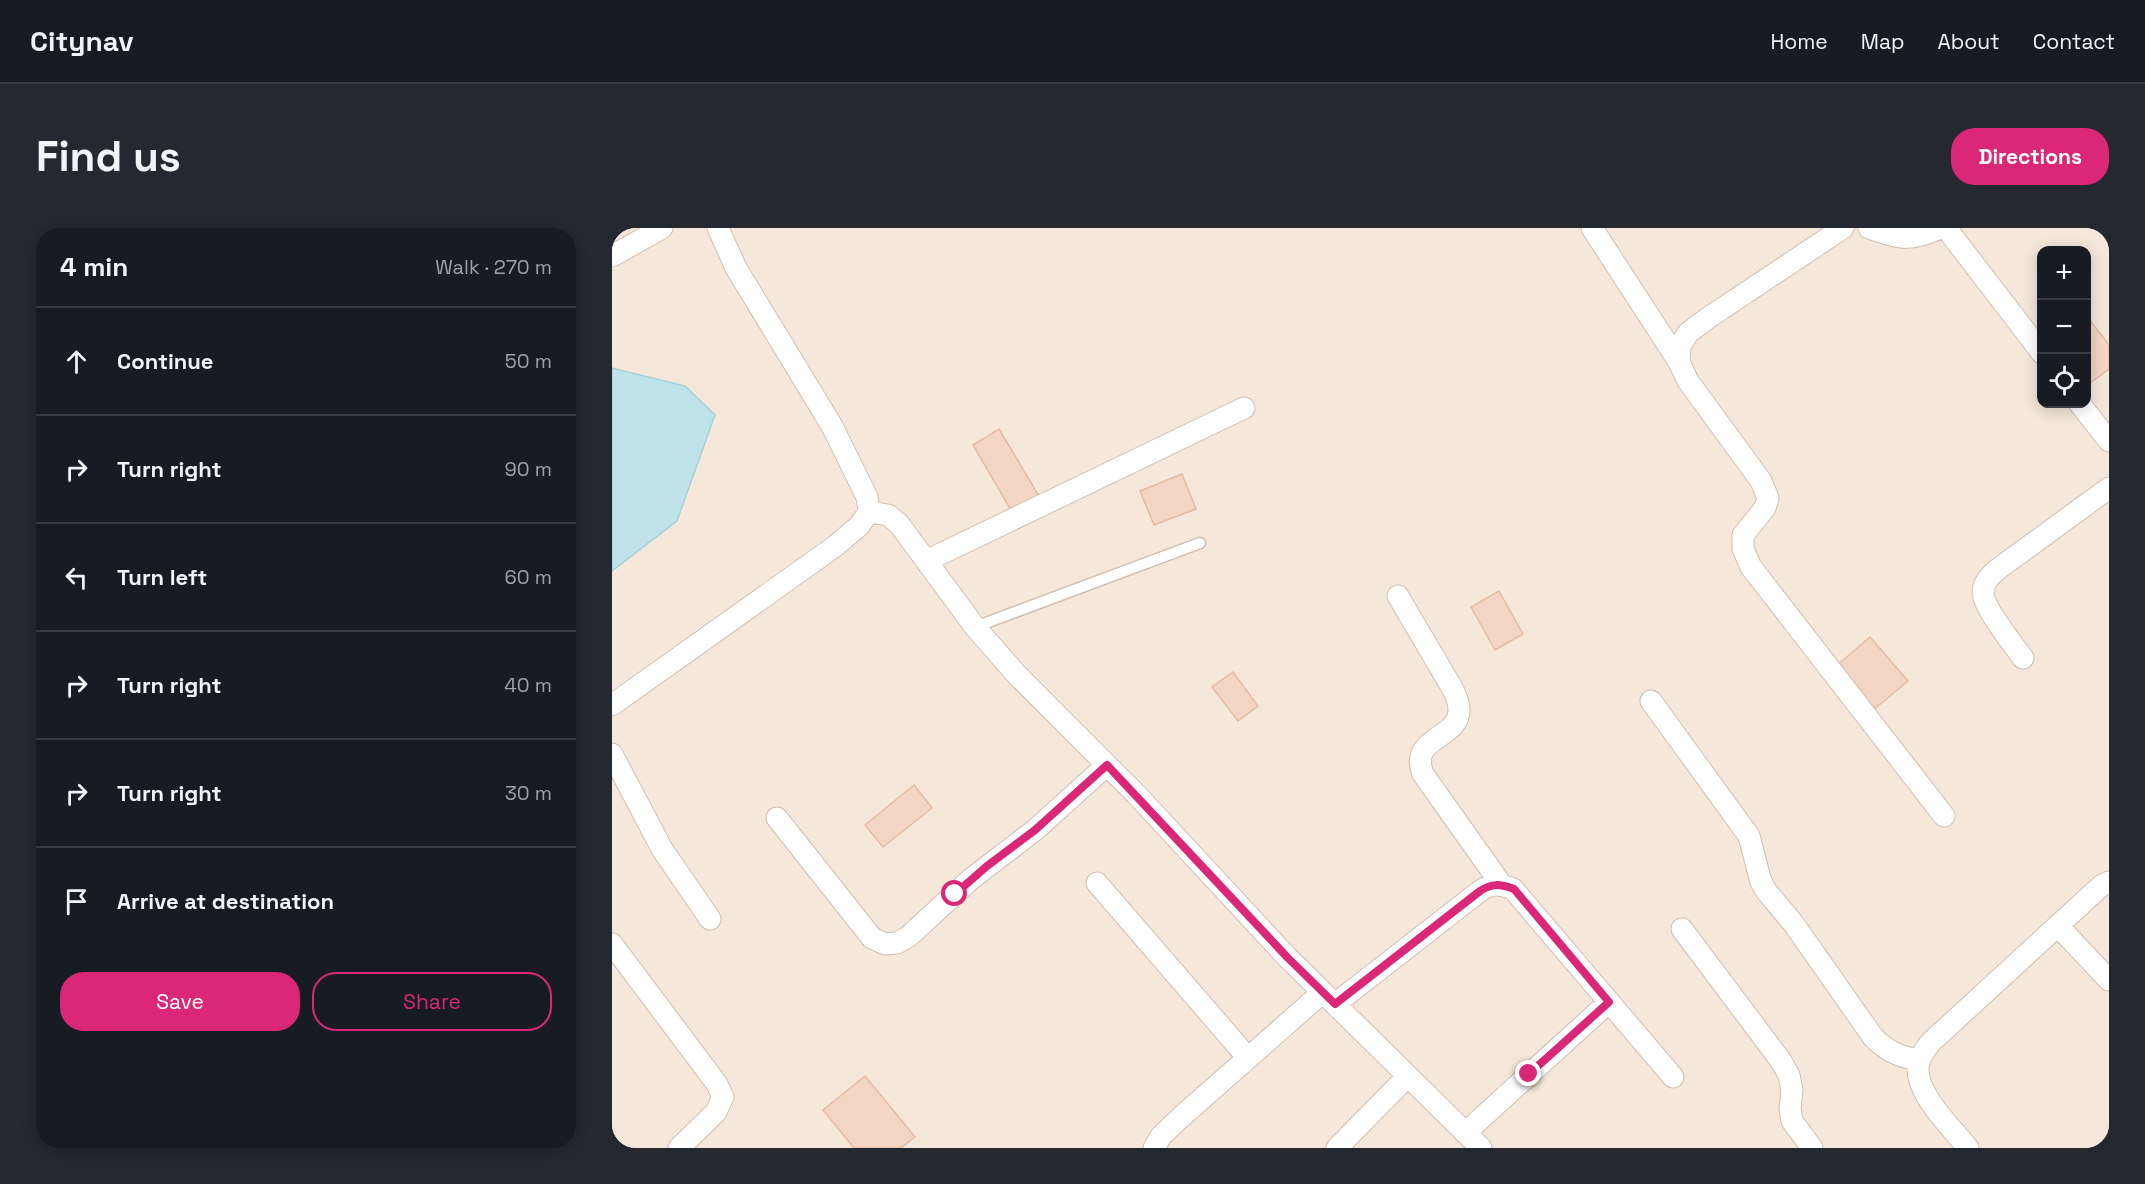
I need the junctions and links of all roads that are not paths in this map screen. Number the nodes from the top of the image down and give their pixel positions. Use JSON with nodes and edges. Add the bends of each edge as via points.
{"nodes":[{"id":1,"x":662,"y":228,"type":"edge"},
{"id":2,"x":718,"y":228,"type":"edge"},
{"id":3,"x":1592,"y":228,"type":"edge"},
{"id":4,"x":1842,"y":228,"type":"edge"},
{"id":5,"x":1869,"y":228,"type":"edge"},
{"id":6,"x":1940,"y":228,"type":"edge"},
{"id":7,"x":1946,"y":228,"type":"edge"},
{"id":8,"x":612,"y":256,"type":"edge"},
{"id":9,"x":2037,"y":346,"type":"edge"},
{"id":10,"x":1679,"y":363,"type":"junction"},
{"id":11,"x":1244,"y":408,"type":"dead end"},
{"id":12,"x":2083,"y":408,"type":"edge"},
{"id":13,"x":2109,"y":441,"type":"edge"},
{"id":14,"x":2109,"y":488,"type":"edge"},
{"id":15,"x":869,"y":512,"type":"junction"},
{"id":16,"x":1200,"y":543,"type":"dead end"},
{"id":17,"x":926,"y":561,"type":"junction"},
{"id":18,"x":1398,"y":596,"type":"dead end"},
{"id":19,"x":975,"y":627,"type":"junction"},
{"id":20,"x":2023,"y":658,"type":"dead end"},
{"id":21,"x":1651,"y":701,"type":"dead end"},
{"id":22,"x":612,"y":705,"type":"edge"},
{"id":23,"x":612,"y":754,"type":"edge"},
{"id":24,"x":1107,"y":765,"type":"junction"},
{"id":25,"x":1944,"y":816,"type":"dead end"},
{"id":26,"x":777,"y":818,"type":"dead end"},
{"id":27,"x":2109,"y":882,"type":"edge"},
{"id":28,"x":1097,"y":884,"type":"dead end"},
{"id":29,"x":1502,"y":884,"type":"junction"},
{"id":30,"x":710,"y":919,"type":"dead end"},
{"id":31,"x":2058,"y":926,"type":"junction"},
{"id":32,"x":1682,"y":929,"type":"dead end"},
{"id":33,"x":612,"y":944,"type":"edge"},
{"id":34,"x":2109,"y":980,"type":"edge"},
{"id":35,"x":1329,"y":998,"type":"junction"},
{"id":36,"x":1609,"y":1002,"type":"junction"},
{"id":37,"x":1248,"y":1058,"type":"junction"},
{"id":38,"x":1919,"y":1060,"type":"junction"},
{"id":39,"x":1408,"y":1076,"type":"junction"},
{"id":40,"x":1673,"y":1077,"type":"dead end"},
{"id":41,"x":1465,"y":1133,"type":"junction"},
{"id":42,"x":679,"y":1148,"type":"edge"},
{"id":43,"x":1154,"y":1148,"type":"edge"},
{"id":44,"x":1337,"y":1148,"type":"edge"},
{"id":45,"x":1481,"y":1148,"type":"edge"},
{"id":46,"x":1812,"y":1148,"type":"edge"},
{"id":47,"x":1968,"y":1148,"type":"edge"}],
"edges":[{"from":1,"to":8,"type":"street"},
{"from":2,"to":15,"type":"street","via":[[736,268],[832,426],[867,496]]},
{"from":3,"to":10,"type":"street"},
{"from":4,"to":10,"type":"street","via":[[1688,333],[1680,346]]},
{"from":5,"to":6,"type":"street","via":[[1896,238],[1922,236]]},
{"from":7,"to":9,"type":"street"},
{"from":10,"to":25,"type":"street","via":[[1761,481],[1768,498],[1766,508],[1743,535],[1743,549],[1751,567]]},
{"from":11,"to":17,"type":"street"},
{"from":12,"to":13,"type":"street"},
{"from":14,"to":20,"type":"street","via":[[1986,581],[1983,593],[1987,605]]},
{"from":15,"to":17,"type":"street","via":[[888,515],[899,524]]},
{"from":15,"to":22,"type":"street","via":[[834,547]]},
{"from":16,"to":19,"type":"lane"},
{"from":17,"to":19,"type":"street"},
{"from":18,"to":29,"type":"street","via":[[1451,686],[1460,711],[1454,724],[1421,752],[1419,762]]},
{"from":19,"to":24,"type":"street"},
{"from":21,"to":38,"type":"street","via":[[1749,836],[1767,892],[1873,1037],[1901,1058]]},
{"from":23,"to":30,"type":"street","via":[[662,849]]},
{"from":24,"to":26,"type":"street","via":[[1035,830],[971,879],[923,925],[897,943],[885,944],[872,938]]},
{"from":24,"to":35,"type":"street"},
{"from":27,"to":31,"type":"street"},
{"from":28,"to":37,"type":"street"},
{"from":29,"to":35,"type":"street","via":[[1489,885]]},
{"from":29,"to":36,"type":"street","via":[[1514,889]]},
{"from":31,"to":34,"type":"street"},
{"from":31,"to":38,"type":"street","via":[[1930,1043]]},
{"from":32,"to":46,"type":"street","via":[[1790,1075],[1791,1121]]},
{"from":33,"to":42,"type":"street","via":[[723,1097],[716,1113]]},
{"from":35,"to":37,"type":"street"},
{"from":35,"to":39,"type":"street"},
{"from":36,"to":40,"type":"street"},
{"from":36,"to":41,"type":"street"},
{"from":37,"to":43,"type":"street","via":[[1161,1136]]},
{"from":38,"to":47,"type":"street","via":[[1919,1079],[1926,1097]]},
{"from":39,"to":41,"type":"street"},
{"from":39,"to":44,"type":"street"},
{"from":41,"to":45,"type":"street"}]}
